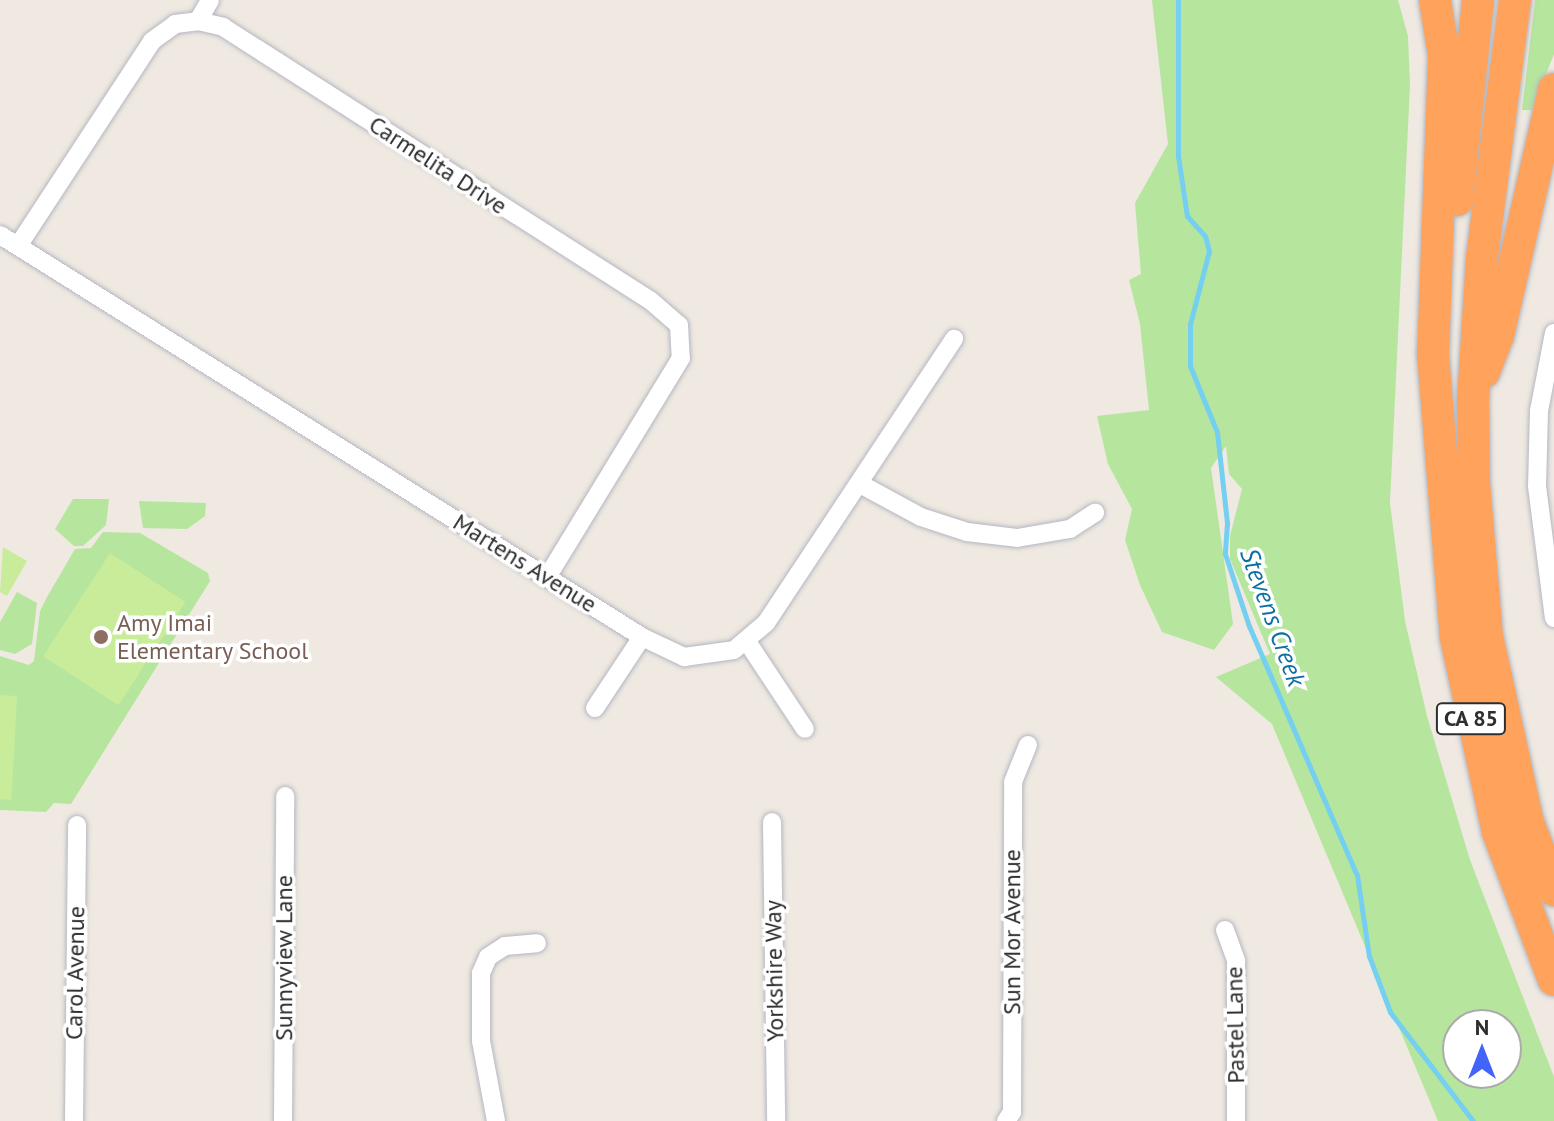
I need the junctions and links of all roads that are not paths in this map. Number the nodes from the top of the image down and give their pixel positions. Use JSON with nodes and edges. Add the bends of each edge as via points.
{"nodes":[{"id":1,"x":210,"y":0,"type":"edge"},
{"id":2,"x":1435,"y":0,"type":"edge"},
{"id":3,"x":1478,"y":0,"type":"edge"},
{"id":4,"x":1515,"y":0,"type":"edge"},
{"id":5,"x":198,"y":21,"type":"junction"},
{"id":6,"x":1554,"y":89,"type":"edge"},
{"id":7,"x":0,"y":235,"type":"edge"},
{"id":8,"x":18,"y":246,"type":"junction"},
{"id":9,"x":1554,"y":333,"type":"edge"},
{"id":10,"x":954,"y":339,"type":"dead end"},
{"id":11,"x":1473,"y":402,"type":"junction"},
{"id":12,"x":1440,"y":447,"type":"junction"},
{"id":13,"x":860,"y":484,"type":"junction"},
{"id":14,"x":1095,"y":513,"type":"dead end"},
{"id":15,"x":548,"y":576,"type":"junction"},
{"id":16,"x":1554,"y":618,"type":"edge"},
{"id":17,"x":642,"y":637,"type":"junction"},
{"id":18,"x":748,"y":643,"type":"junction"},
{"id":19,"x":595,"y":708,"type":"dead end"},
{"id":20,"x":805,"y":729,"type":"dead end"},
{"id":21,"x":1028,"y":745,"type":"dead end"},
{"id":22,"x":285,"y":796,"type":"dead end"},
{"id":23,"x":772,"y":822,"type":"dead end"},
{"id":24,"x":77,"y":825,"type":"dead end"},
{"id":25,"x":1554,"y":890,"type":"edge"},
{"id":26,"x":1225,"y":930,"type":"dead end"},
{"id":27,"x":537,"y":943,"type":"dead end"},
{"id":28,"x":1554,"y":980,"type":"edge"},
{"id":29,"x":74,"y":1121,"type":"edge"},
{"id":30,"x":283,"y":1121,"type":"edge"},
{"id":31,"x":496,"y":1121,"type":"edge"},
{"id":32,"x":776,"y":1121,"type":"edge"},
{"id":33,"x":1006,"y":1121,"type":"edge"},
{"id":34,"x":1236,"y":1121,"type":"edge"}],
"edges":[{"from":1,"to":5,"type":"street"},
{"from":2,"to":12,"type":"highway","via":[[1444,56],[1432,291]]},
{"from":3,"to":12,"type":"highway","number":"CA 85","via":[[1442,364]]},
{"from":4,"to":11,"type":"highway","number":"CA 85","via":[[1482,257]]},
{"from":5,"to":8,"type":"street","via":[[175,24],[152,41]]},
{"from":5,"to":15,"type":"street","name":"Carmelita Drive","via":[[223,27],[651,301],[679,325],[681,358]]},
{"from":6,"to":11,"type":"highway","via":[[1498,336]]},
{"from":7,"to":8,"type":"street","name":"Martens Avenue"},
{"from":8,"to":15,"type":"street","name":"Martens Avenue"},
{"from":9,"to":16,"type":"street","via":[[1539,411],[1537,486]]},
{"from":10,"to":13,"type":"street"},
{"from":11,"to":25,"type":"highway","number":"CA 85","via":[[1487,636],[1528,822]]},
{"from":12,"to":28,"type":"highway","number":"CA 85","via":[[1456,638],[1475,739],[1498,832]]},
{"from":13,"to":14,"type":"street","via":[[921,517],[1017,538],[1070,529]]},
{"from":13,"to":18,"type":"street"},
{"from":15,"to":17,"type":"street","name":"Martens Avenue"},
{"from":17,"to":18,"type":"street","name":"Martens Avenue","via":[[684,657],[709,656]]},
{"from":17,"to":19,"type":"street"},
{"from":18,"to":20,"type":"street"},
{"from":21,"to":33,"type":"street","name":"Sun Mor Avenue","via":[[1013,782],[1012,1112]]},
{"from":22,"to":30,"type":"street","name":"Sunnyview Lane"},
{"from":23,"to":32,"type":"street","name":"Yorkshire Way"},
{"from":24,"to":29,"type":"street","name":"Carol Avenue"},
{"from":26,"to":34,"type":"street","name":"Pastel Lane","via":[[1236,961]]},
{"from":27,"to":31,"type":"street","via":[[505,946],[488,957],[481,973],[481,1041]]}]}
